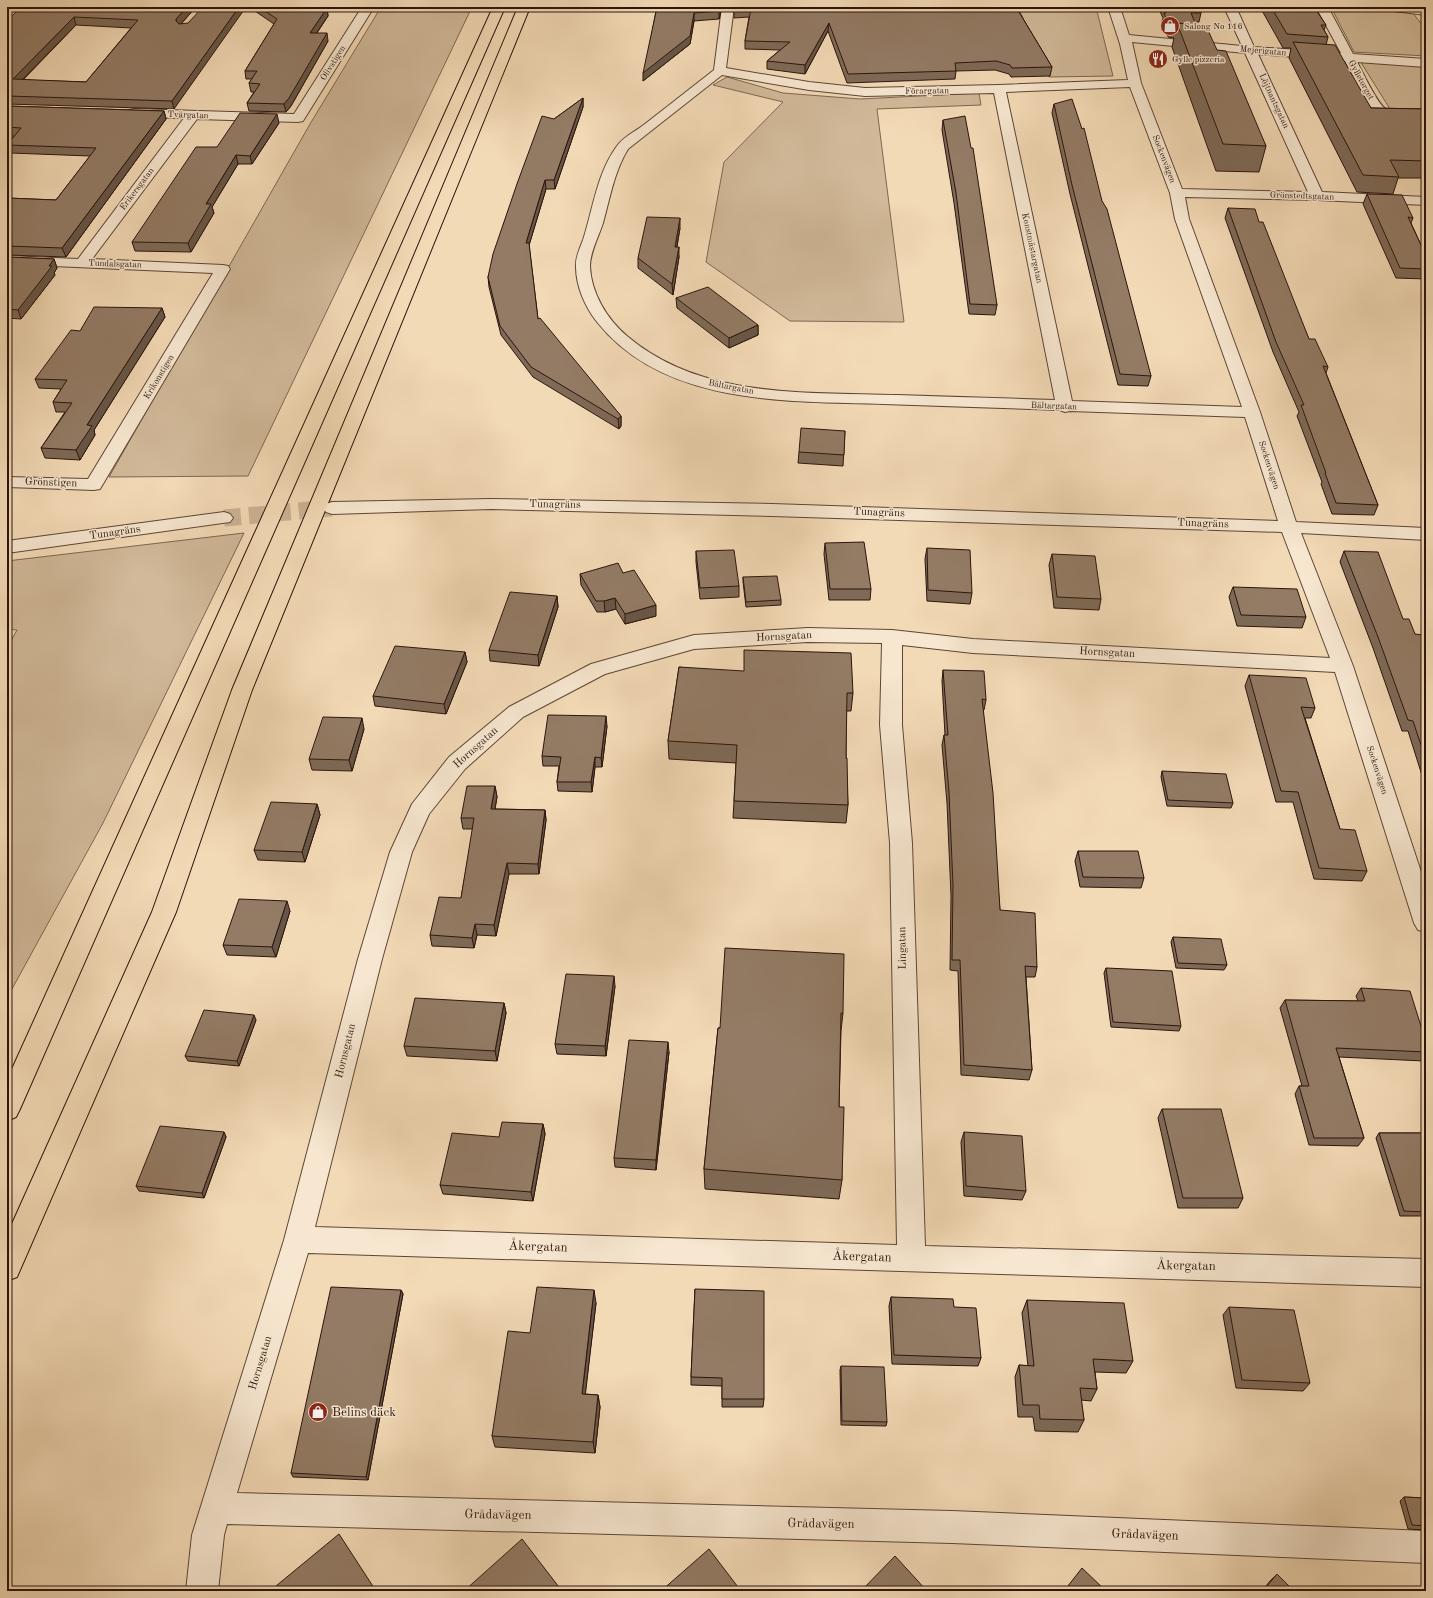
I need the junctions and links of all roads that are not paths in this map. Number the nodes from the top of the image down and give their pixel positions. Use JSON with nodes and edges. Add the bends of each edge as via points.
{"nodes":[{"id":1,"x":368,"y":7,"type":"edge"},
{"id":2,"x":499,"y":7,"type":"edge"},
{"id":3,"x":524,"y":7,"type":"edge"},
{"id":4,"x":728,"y":7,"type":"edge"},
{"id":5,"x":1114,"y":7,"type":"edge"},
{"id":6,"x":1230,"y":7,"type":"edge"},
{"id":7,"x":1322,"y":7,"type":"edge"},
{"id":8,"x":1386,"y":7,"type":"edge"},
{"id":9,"x":1426,"y":12,"type":"edge"},
{"id":10,"x":1125,"y":38,"type":"junction"},
{"id":11,"x":1250,"y":50,"type":"junction"},
{"id":12,"x":1349,"y":57,"type":"junction"},
{"id":13,"x":1426,"y":63,"type":"edge"},
{"id":14,"x":720,"y":71,"type":"junction"},
{"id":15,"x":1135,"y":83,"type":"junction"},
{"id":16,"x":999,"y":89,"type":"junction"},
{"id":17,"x":123,"y":113,"type":"edge"},
{"id":18,"x":193,"y":115,"type":"junction"},
{"id":19,"x":1426,"y":116,"type":"edge"},
{"id":20,"x":298,"y":118,"type":"joint"},
{"id":21,"x":1177,"y":193,"type":"junction"},
{"id":22,"x":1317,"y":196,"type":"junction"},
{"id":23,"x":1426,"y":201,"type":"edge"},
{"id":24,"x":7,"y":260,"type":"edge"},
{"id":25,"x":82,"y":263,"type":"junction"},
{"id":26,"x":223,"y":269,"type":"joint"},
{"id":27,"x":1065,"y":407,"type":"junction"},
{"id":28,"x":1252,"y":412,"type":"junction"},
{"id":29,"x":7,"y":482,"type":"edge"},
{"id":30,"x":94,"y":485,"type":"joint"},
{"id":31,"x":332,"y":508,"type":"tunnel mouth"},
{"id":32,"x":224,"y":518,"type":"tunnel mouth"},
{"id":33,"x":1289,"y":527,"type":"junction"},
{"id":34,"x":1426,"y":534,"type":"edge"},
{"id":35,"x":7,"y":547,"type":"edge"},
{"id":36,"x":892,"y":637,"type":"junction"},
{"id":37,"x":1343,"y":666,"type":"junction"},
{"id":38,"x":1426,"y":923,"type":"edge"},
{"id":39,"x":9,"y":1101,"type":"edge"},
{"id":40,"x":298,"y":1240,"type":"junction"},
{"id":41,"x":911,"y":1259,"type":"junction"},
{"id":42,"x":7,"y":1268,"type":"edge"},
{"id":43,"x":1426,"y":1272,"type":"edge"},
{"id":44,"x":217,"y":1508,"type":"junction"},
{"id":45,"x":1426,"y":1547,"type":"edge"},
{"id":46,"x":202,"y":1591,"type":"edge"}],
"edges":[{"from":1,"to":20,"type":"street","name":"Olivstigen"},
{"from":2,"to":39,"type":"highway"},
{"from":3,"to":42,"type":"highway","via":[[242,690],[164,912]]},
{"from":4,"to":14,"type":"street"},
{"from":5,"to":10,"type":"street","name":"Sockenvägen"},
{"from":6,"to":11,"type":"street","name":"Löjtnantsgatan"},
{"from":7,"to":12,"type":"street","name":"Gylletorget"},
{"from":8,"to":9,"type":"street"},
{"from":10,"to":11,"type":"street","name":"Mejerigatan"},
{"from":10,"to":15,"type":"street","name":"Sockenvägen"},
{"from":11,"to":12,"type":"street","name":"Mejerigatan"},
{"from":11,"to":22,"type":"street","name":"Löjtnantsgatan"},
{"from":12,"to":13,"type":"street","name":"Mejerigatan"},
{"from":12,"to":19,"type":"street","name":"Gylletorget","via":[[1374,104],[1381,112],[1391,115]]},
{"from":14,"to":16,"type":"street","name":"Förargatan","via":[[847,91]]},
{"from":14,"to":27,"type":"street","name":"Bältargatan","via":[[623,147],[615,159],[583,266],[588,297],[606,326],[629,347],[662,366],[725,388],[788,396]]},
{"from":15,"to":16,"type":"street","name":"Förargatan"},
{"from":15,"to":21,"type":"street","name":"Sockenvägen"},
{"from":16,"to":27,"type":"street","name":"Konstmästargatan"},
{"from":17,"to":18,"type":"street","name":"Tvärgatan"},
{"from":18,"to":20,"type":"street","name":"Tvärgatan"},
{"from":18,"to":25,"type":"street","name":"Erikersgatan"},
{"from":21,"to":22,"type":"street","name":"Grönstedtsgatan"},
{"from":21,"to":28,"type":"street","name":"Sockenvägen","via":[[1182,219]]},
{"from":22,"to":23,"type":"street","name":"Grönstedtsgatan"},
{"from":24,"to":25,"type":"street","name":"Tundalsgatan"},
{"from":25,"to":26,"type":"street","name":"Tundalsgatan"},
{"from":26,"to":30,"type":"street","name":"Krikonstigen"},
{"from":27,"to":28,"type":"street","name":"Bältargatan"},
{"from":28,"to":33,"type":"street","name":"Sockenvägen"},
{"from":29,"to":30,"type":"street","name":"Grönstigen"},
{"from":31,"to":33,"type":"street","name":"Tunagräns","via":[[491,504],[772,510]]},
{"from":32,"to":35,"type":"street","name":"Tunagräns"},
{"from":33,"to":34,"type":"street","name":"Tunagräns"},
{"from":33,"to":37,"type":"street","name":"Sockenvägen"},
{"from":36,"to":37,"type":"street","name":"Hornsgatan","via":[[974,646]]},
{"from":36,"to":40,"type":"street","name":"Hornsgatan","via":[[808,635],[694,642],[598,669],[516,712],[457,763],[420,810],[401,852],[368,967]]},
{"from":36,"to":41,"type":"street","name":"Lingatan","via":[[891,725],[901,843]]},
{"from":37,"to":38,"type":"street","name":"Sockenvägen"},
{"from":40,"to":41,"type":"street","name":"Åkergatan"},
{"from":40,"to":44,"type":"street","name":"Hornsgatan"},
{"from":41,"to":43,"type":"street","name":"Åkergatan"},
{"from":44,"to":45,"type":"street","name":"Grådavägen","via":[[952,1527]]},
{"from":44,"to":46,"type":"street","name":"Hornsgatan","via":[[208,1535]]}]}
